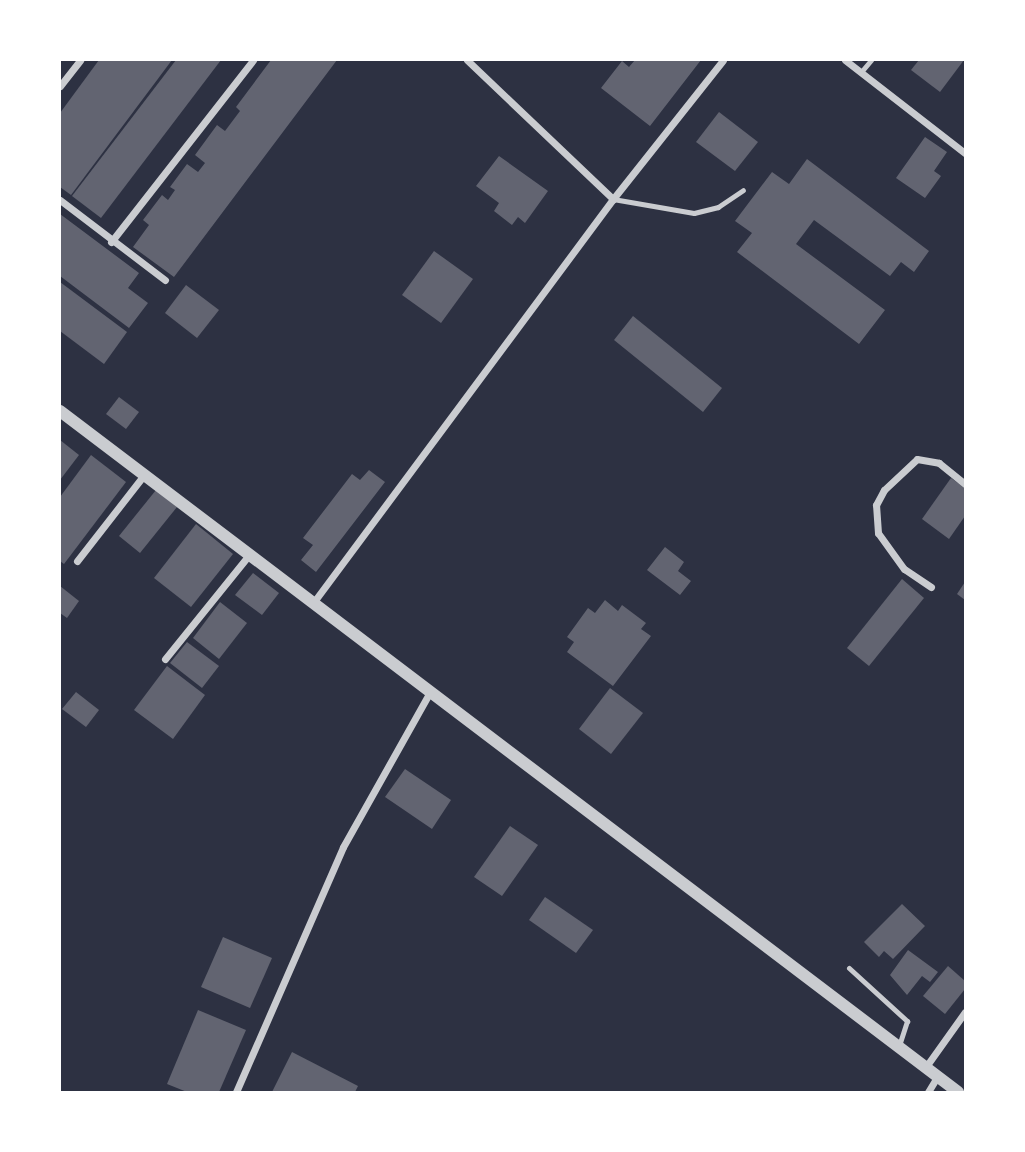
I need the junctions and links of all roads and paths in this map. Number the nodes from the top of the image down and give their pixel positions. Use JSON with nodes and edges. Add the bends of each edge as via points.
{"nodes":[{"id":1,"x":80,"y":60,"type":"edge"},
{"id":2,"x":253,"y":60,"type":"edge"},
{"id":3,"x":467,"y":60,"type":"edge"},
{"id":4,"x":723,"y":60,"type":"edge"},
{"id":5,"x":845,"y":60,"type":"edge"},
{"id":6,"x":871,"y":60,"type":"edge"},
{"id":7,"x":861,"y":72,"type":"junction"},
{"id":8,"x":60,"y":86,"type":"edge"},
{"id":9,"x":965,"y":152,"type":"edge"},
{"id":10,"x":743,"y":190,"type":"dead end"},
{"id":11,"x":613,"y":199,"type":"junction"},
{"id":12,"x":60,"y":200,"type":"edge"},
{"id":13,"x":111,"y":242,"type":"junction"},
{"id":14,"x":165,"y":280,"type":"dead end"},
{"id":15,"x":60,"y":411,"type":"edge"},
{"id":16,"x":144,"y":475,"type":"junction"},
{"id":17,"x":965,"y":484,"type":"edge"},
{"id":18,"x":249,"y":555,"type":"junction"},
{"id":19,"x":77,"y":561,"type":"dead end"},
{"id":20,"x":931,"y":587,"type":"dead end"},
{"id":21,"x":313,"y":603,"type":"junction"},
{"id":22,"x":165,"y":659,"type":"dead end"},
{"id":23,"x":430,"y":692,"type":"junction"},
{"id":24,"x":849,"y":968,"type":"dead end"},
{"id":25,"x":965,"y":1012,"type":"edge"},
{"id":26,"x":899,"y":1048,"type":"junction"},
{"id":27,"x":925,"y":1068,"type":"junction"},
{"id":28,"x":937,"y":1077,"type":"junction"},
{"id":29,"x":236,"y":1093,"type":"edge"},
{"id":30,"x":928,"y":1093,"type":"edge"},
{"id":31,"x":958,"y":1093,"type":"edge"}],
"edges":[{"from":1,"to":8,"type":"street"},
{"from":2,"to":13,"type":"street"},
{"from":3,"to":11,"type":"street"},
{"from":4,"to":11,"type":"street"},
{"from":5,"to":7,"type":"street"},
{"from":6,"to":7,"type":"lane"},
{"from":7,"to":9,"type":"street"},
{"from":10,"to":11,"type":"lane","via":[[718,207],[694,213]]},
{"from":11,"to":21,"type":"street"},
{"from":12,"to":13,"type":"street"},
{"from":13,"to":14,"type":"street"},
{"from":15,"to":16,"type":"street"},
{"from":16,"to":18,"type":"street"},
{"from":16,"to":19,"type":"street"},
{"from":17,"to":20,"type":"street","via":[[939,463],[917,459],[884,490],[876,505],[878,533],[904,569]]},
{"from":18,"to":21,"type":"street"},
{"from":18,"to":22,"type":"street"},
{"from":21,"to":23,"type":"street"},
{"from":23,"to":26,"type":"street"},
{"from":23,"to":29,"type":"street","via":[[343,847]]},
{"from":24,"to":26,"type":"lane","via":[[907,1021]]},
{"from":25,"to":27,"type":"street"},
{"from":26,"to":27,"type":"street"},
{"from":27,"to":28,"type":"street"},
{"from":28,"to":30,"type":"street"},
{"from":28,"to":31,"type":"street"}]}
